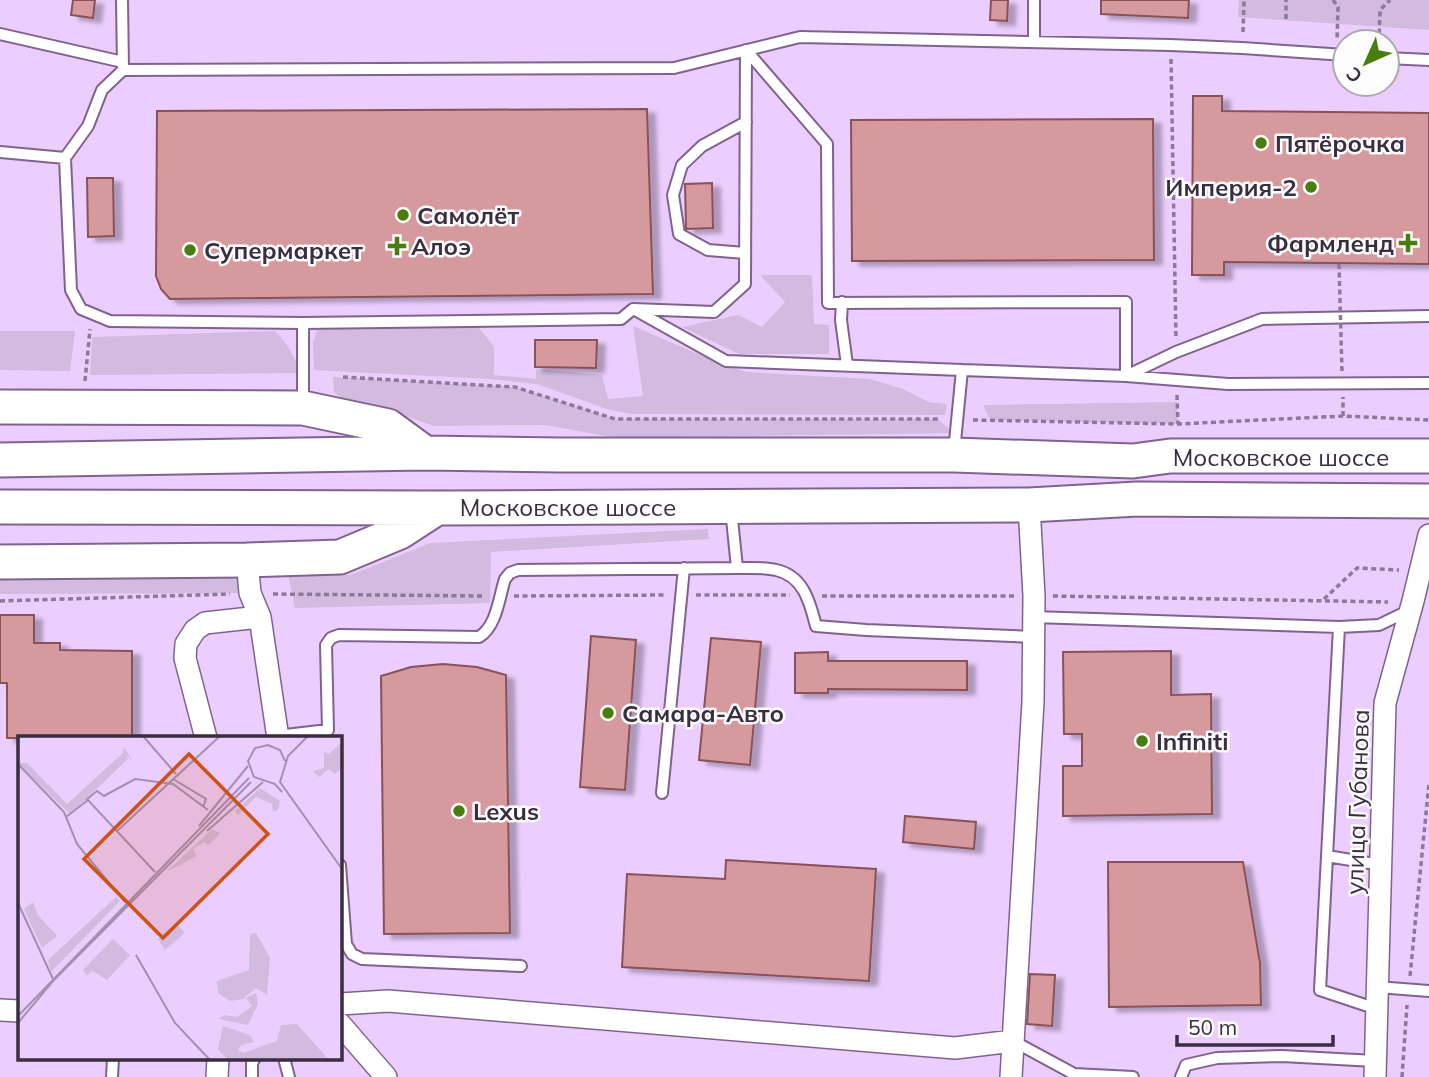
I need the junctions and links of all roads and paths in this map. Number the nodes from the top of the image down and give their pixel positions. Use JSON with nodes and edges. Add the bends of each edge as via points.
{"nodes":[{"id":1,"x":122,"y":0,"type":"edge"},
{"id":2,"x":1034,"y":0,"type":"edge"},
{"id":3,"x":1244,"y":0,"type":"edge"},
{"id":4,"x":1286,"y":0,"type":"edge"},
{"id":5,"x":1333,"y":0,"type":"edge"},
{"id":6,"x":1390,"y":0,"type":"edge"},
{"id":7,"x":1286,"y":19,"type":"dead end"},
{"id":8,"x":1339,"y":28,"type":"edge"},
{"id":9,"x":1379,"y":28,"type":"edge"},
{"id":10,"x":0,"y":34,"type":"edge"},
{"id":11,"x":1034,"y":42,"type":"junction"},
{"id":12,"x":1170,"y":45,"type":"junction"},
{"id":13,"x":1242,"y":48,"type":"junction"},
{"id":14,"x":746,"y":50,"type":"junction"},
{"id":15,"x":1331,"y":54,"type":"edge"},
{"id":16,"x":1401,"y":59,"type":"edge"},
{"id":17,"x":1429,"y":60,"type":"edge"},
{"id":18,"x":123,"y":66,"type":"junction"},
{"id":19,"x":746,"y":122,"type":"junction"},
{"id":20,"x":0,"y":152,"type":"edge"},
{"id":21,"x":65,"y":158,"type":"junction"},
{"id":22,"x":745,"y":253,"type":"junction"},
{"id":23,"x":1339,"y":264,"type":"dead end"},
{"id":24,"x":842,"y":302,"type":"junction"},
{"id":25,"x":633,"y":309,"type":"junction"},
{"id":26,"x":92,"y":313,"type":"junction"},
{"id":27,"x":1429,"y":316,"type":"edge"},
{"id":28,"x":303,"y":324,"type":"junction"},
{"id":29,"x":1176,"y":352,"type":"junction"},
{"id":30,"x":847,"y":365,"type":"junction"},
{"id":31,"x":962,"y":370,"type":"junction"},
{"id":32,"x":1342,"y":372,"type":"dead end"},
{"id":33,"x":1126,"y":376,"type":"junction"},
{"id":34,"x":343,"y":377,"type":"dead end"},
{"id":35,"x":1177,"y":380,"type":"junction"},
{"id":36,"x":1429,"y":383,"type":"edge"},
{"id":37,"x":84,"y":386,"type":"dead end"},
{"id":38,"x":0,"y":408,"type":"edge"},
{"id":39,"x":303,"y":408,"type":"junction"},
{"id":40,"x":956,"y":419,"type":"junction"},
{"id":41,"x":1429,"y":420,"type":"edge"},
{"id":42,"x":1178,"y":424,"type":"junction"},
{"id":43,"x":425,"y":453,"type":"junction"},
{"id":44,"x":954,"y":455,"type":"junction"},
{"id":45,"x":1429,"y":456,"type":"edge"},
{"id":46,"x":0,"y":460,"type":"edge"},
{"id":47,"x":1133,"y":461,"type":"junction"},
{"id":48,"x":1171,"y":480,"type":"junction"},
{"id":49,"x":1429,"y":484,"type":"edge"},
{"id":50,"x":1137,"y":499,"type":"junction"},
{"id":51,"x":1429,"y":501,"type":"edge"},
{"id":52,"x":1029,"y":505,"type":"junction"},
{"id":53,"x":731,"y":506,"type":"junction"},
{"id":54,"x":0,"y":507,"type":"edge"},
{"id":55,"x":437,"y":508,"type":"junction"},
{"id":56,"x":1429,"y":534,"type":"edge"},
{"id":57,"x":247,"y":560,"type":"junction"},
{"id":58,"x":0,"y":562,"type":"edge"},
{"id":59,"x":684,"y":568,"type":"junction"},
{"id":60,"x":737,"y":568,"type":"junction"},
{"id":61,"x":1420,"y":571,"type":"junction"},
{"id":62,"x":681,"y":595,"type":"junction"},
{"id":63,"x":500,"y":596,"type":"junction"},
{"id":64,"x":808,"y":596,"type":"junction"},
{"id":65,"x":1323,"y":600,"type":"junction"},
{"id":66,"x":1412,"y":606,"type":"junction"},
{"id":67,"x":260,"y":617,"type":"junction"},
{"id":68,"x":1034,"y":617,"type":"junction"},
{"id":69,"x":1339,"y":627,"type":"junction"},
{"id":70,"x":328,"y":734,"type":"edge"},
{"id":71,"x":206,"y":736,"type":"edge"},
{"id":72,"x":277,"y":736,"type":"edge"},
{"id":73,"x":294,"y":736,"type":"edge"},
{"id":74,"x":1429,"y":783,"type":"edge"},
{"id":75,"x":662,"y":793,"type":"dead end"},
{"id":76,"x":1327,"y":856,"type":"junction"},
{"id":77,"x":1381,"y":865,"type":"junction"},
{"id":78,"x":341,"y":878,"type":"edge"},
{"id":79,"x":521,"y":966,"type":"dead end"},
{"id":80,"x":1377,"y":987,"type":"junction"},
{"id":81,"x":1409,"y":989,"type":"junction"},
{"id":82,"x":1429,"y":991,"type":"edge"},
{"id":83,"x":341,"y":1004,"type":"edge"},
{"id":84,"x":1377,"y":1009,"type":"junction"},
{"id":85,"x":0,"y":1010,"type":"edge"},
{"id":86,"x":18,"y":1011,"type":"edge"},
{"id":87,"x":341,"y":1025,"type":"edge"},
{"id":88,"x":1013,"y":1041,"type":"junction"},
{"id":89,"x":285,"y":1060,"type":"edge"},
{"id":90,"x":1375,"y":1069,"type":"edge"},
{"id":91,"x":289,"y":1077,"type":"edge"},
{"id":92,"x":386,"y":1077,"type":"edge"},
{"id":93,"x":1011,"y":1077,"type":"edge"},
{"id":94,"x":1133,"y":1077,"type":"edge"},
{"id":95,"x":1181,"y":1077,"type":"edge"},
{"id":96,"x":1402,"y":1077,"type":"edge"}],
"edges":[{"from":1,"to":18,"type":"lane"},
{"from":2,"to":11,"type":"lane"},
{"from":3,"to":13,"type":"path"},
{"from":4,"to":7,"type":"path"},
{"from":5,"to":8,"type":"path"},
{"from":6,"to":9,"type":"path","via":[[1380,10]]},
{"from":10,"to":18,"type":"lane"},
{"from":11,"to":12,"type":"lane"},
{"from":11,"to":14,"type":"lane","via":[[800,37]]},
{"from":12,"to":13,"type":"lane"},
{"from":12,"to":29,"type":"path"},
{"from":13,"to":15,"type":"lane"},
{"from":14,"to":18,"type":"lane","via":[[674,68]]},
{"from":14,"to":19,"type":"lane"},
{"from":14,"to":24,"type":"lane","via":[[827,144],[828,303]]},
{"from":16,"to":17,"type":"lane"},
{"from":18,"to":21,"type":"lane","via":[[102,90],[88,126]]},
{"from":19,"to":22,"type":"lane"},
{"from":19,"to":22,"type":"lane","via":[[702,146],[682,165],[673,195],[679,234],[708,250]]},
{"from":20,"to":21,"type":"lane"},
{"from":21,"to":26,"type":"lane","via":[[71,290],[81,309]]},
{"from":22,"to":25,"type":"lane","via":[[745,284],[714,312]]},
{"from":23,"to":32,"type":"path","bridge":true},
{"from":24,"to":30,"type":"lane"},
{"from":24,"to":33,"type":"lane","via":[[1126,302]]},
{"from":25,"to":28,"type":"lane","via":[[621,319]]},
{"from":25,"to":30,"type":"lane","via":[[726,361]]},
{"from":26,"to":28,"type":"lane","via":[[110,321]]},
{"from":26,"to":37,"type":"path"},
{"from":27,"to":29,"type":"lane","via":[[1262,319]]},
{"from":28,"to":39,"type":"lane"},
{"from":29,"to":33,"type":"lane"},
{"from":30,"to":31,"type":"lane"},
{"from":31,"to":33,"type":"lane"},
{"from":31,"to":40,"type":"lane"},
{"from":33,"to":35,"type":"lane"},
{"from":34,"to":40,"type":"path","via":[[514,387],[615,419]]},
{"from":35,"to":36,"type":"lane"},
{"from":35,"to":42,"type":"path"},
{"from":38,"to":39,"type":"main road"},
{"from":39,"to":43,"type":"main road","via":[[388,426]]},
{"from":40,"to":42,"type":"path"},
{"from":40,"to":44,"type":"lane"},
{"from":41,"to":42,"type":"path","via":[[1343,416]]},
{"from":43,"to":44,"type":"main road","name":"Московское шоссе"},
{"from":43,"to":46,"type":"main road","name":"Московское шоссе"},
{"from":44,"to":47,"type":"main road","name":"Московское шоссе"},
{"from":45,"to":47,"type":"main road","name":"Московское шоссе","via":[[1170,456]]},
{"from":47,"to":48,"type":"main road","name":"Московское шоссе"},
{"from":48,"to":49,"type":"main road","name":"Московское шоссе"},
{"from":48,"to":50,"type":"main road","name":"Московское шоссе"},
{"from":50,"to":51,"type":"main road","name":"Московское шоссе"},
{"from":50,"to":52,"type":"main road","name":"Московское шоссе"},
{"from":52,"to":53,"type":"main road","name":"Московское шоссе"},
{"from":52,"to":68,"type":"street"},
{"from":53,"to":55,"type":"main road","name":"Московское шоссе"},
{"from":53,"to":60,"type":"lane"},
{"from":54,"to":55,"type":"main road","name":"Московское шоссе"},
{"from":55,"to":57,"type":"main road","via":[[400,532],[340,557]]},
{"from":56,"to":61,"type":"street","name":"улица Губанова"},
{"from":57,"to":58,"type":"main road"},
{"from":57,"to":67,"type":"street","via":[[250,593]]},
{"from":59,"to":60,"type":"lane"},
{"from":59,"to":62,"type":"lane"},
{"from":59,"to":63,"type":"lane","via":[[518,570],[505,579]]},
{"from":60,"to":64,"type":"lane","via":[[777,570],[794,579]]},
{"from":61,"to":65,"type":"path","via":[[1357,568]]},
{"from":61,"to":66,"type":"street","name":"улица Губанова"},
{"from":62,"to":63,"type":"path"},
{"from":62,"to":64,"type":"path"},
{"from":62,"to":75,"type":"lane"},
{"from":63,"to":70,"type":"lane","via":[[491,625],[479,637],[331,638],[326,645]]},
{"from":64,"to":68,"type":"path"},
{"from":64,"to":68,"type":"lane","via":[[816,626],[866,630]]},
{"from":65,"to":66,"type":"path"},
{"from":65,"to":68,"type":"path"},
{"from":66,"to":69,"type":"lane","via":[[1379,625]]},
{"from":66,"to":77,"type":"street","name":"улица Губанова","via":[[1385,703]]},
{"from":67,"to":71,"type":"street","via":[[205,624],[186,644],[185,658]]},
{"from":67,"to":72,"type":"street"},
{"from":68,"to":69,"type":"lane"},
{"from":68,"to":88,"type":"street"},
{"from":69,"to":76,"type":"lane"},
{"from":70,"to":73,"type":"lane"},
{"from":74,"to":81,"type":"path"},
{"from":76,"to":77,"type":"lane"},
{"from":76,"to":84,"type":"lane","via":[[1320,990]]},
{"from":77,"to":80,"type":"street","name":"улица Губанова"},
{"from":78,"to":79,"type":"lane","via":[[346,944],[362,959]]},
{"from":80,"to":81,"type":"lane"},
{"from":80,"to":84,"type":"street","name":"улица Губанова"},
{"from":81,"to":82,"type":"lane"},
{"from":81,"to":96,"type":"path"},
{"from":83,"to":88,"type":"street","via":[[388,1001],[955,1048]]},
{"from":84,"to":90,"type":"street","name":"улица Губанова"},
{"from":85,"to":86,"type":"street"},
{"from":87,"to":92,"type":"street"},
{"from":88,"to":93,"type":"street"},
{"from":88,"to":94,"type":"lane","via":[[1074,1074]]},
{"from":89,"to":91,"type":"lane"},
{"from":90,"to":95,"type":"lane","via":[[1282,1056],[1217,1058],[1186,1065]]}]}
